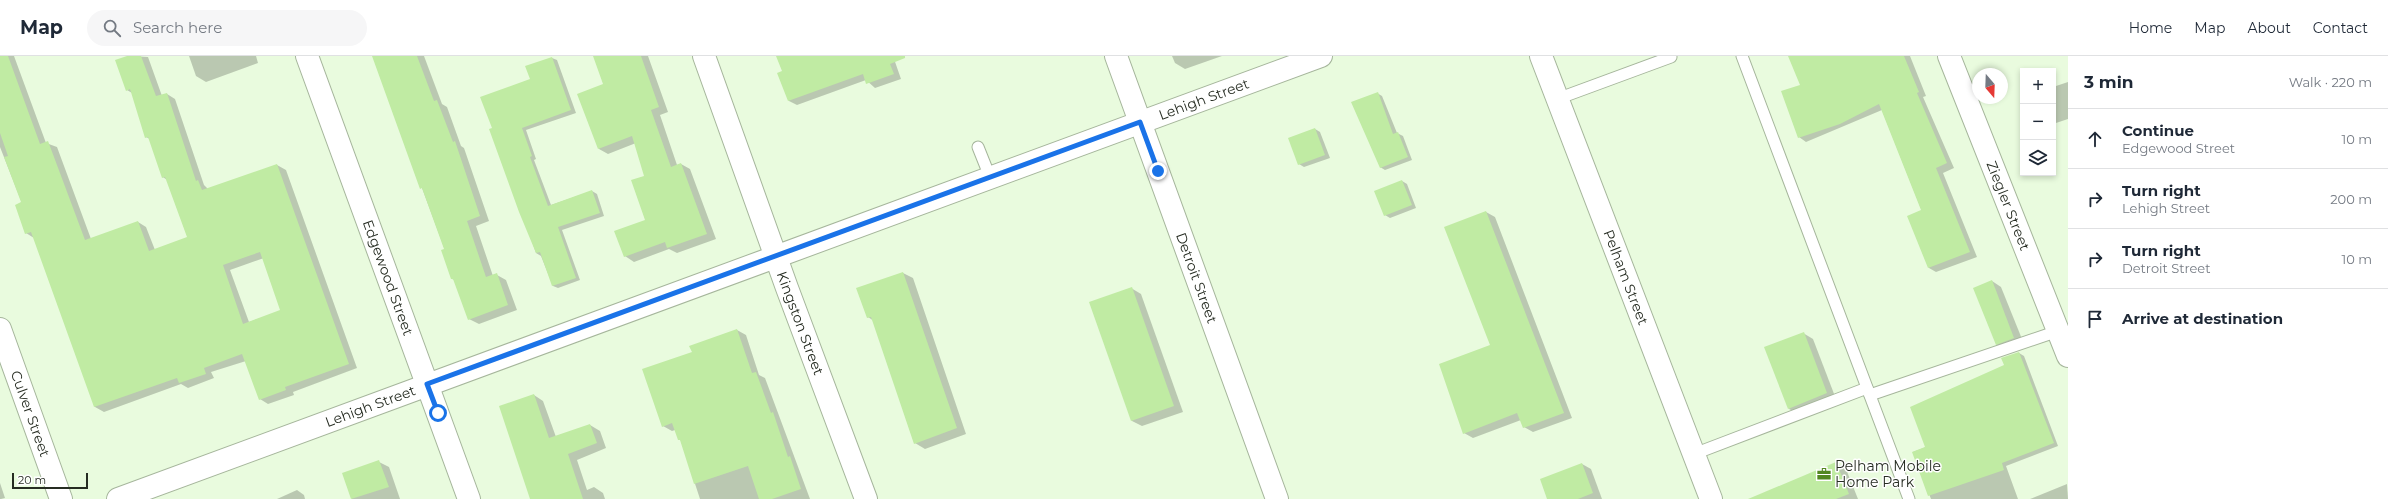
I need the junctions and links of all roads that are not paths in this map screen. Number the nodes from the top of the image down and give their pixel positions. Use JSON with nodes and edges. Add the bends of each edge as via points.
{"nodes":[{"id":1,"x":307,"y":56,"type":"edge"},
{"id":2,"x":704,"y":56,"type":"edge"},
{"id":3,"x":1116,"y":56,"type":"edge"},
{"id":4,"x":1321,"y":56,"type":"edge"},
{"id":5,"x":1540,"y":56,"type":"edge"},
{"id":6,"x":1742,"y":56,"type":"edge"},
{"id":7,"x":1949,"y":56,"type":"edge"},
{"id":8,"x":1671,"y":57,"type":"edge"},
{"id":9,"x":1557,"y":99,"type":"junction"},
{"id":10,"x":1140,"y":122,"type":"junction"},
{"id":11,"x":978,"y":147,"type":"dead end"},
{"id":12,"x":990,"y":177,"type":"junction"},
{"id":13,"x":775,"y":255,"type":"junction"},
{"id":14,"x":0,"y":329,"type":"edge"},
{"id":15,"x":2058,"y":331,"type":"junction"},
{"id":16,"x":2068,"y":356,"type":"edge"},
{"id":17,"x":427,"y":384,"type":"junction"},
{"id":18,"x":1869,"y":392,"type":"junction"},
{"id":19,"x":1694,"y":454,"type":"junction"},
{"id":20,"x":61,"y":499,"type":"edge"},
{"id":21,"x":118,"y":499,"type":"edge"},
{"id":22,"x":469,"y":499,"type":"edge"},
{"id":23,"x":866,"y":499,"type":"edge"},
{"id":24,"x":1277,"y":499,"type":"edge"},
{"id":25,"x":1711,"y":499,"type":"edge"},
{"id":26,"x":1909,"y":499,"type":"edge"}],
"edges":[{"from":1,"to":17,"type":"street","name":"Edgewood Street"},
{"from":2,"to":13,"type":"street","name":"Kingston Street"},
{"from":3,"to":10,"type":"street","name":"Detroit Street"},
{"from":4,"to":10,"type":"street","name":"Lehigh Street"},
{"from":5,"to":9,"type":"street","name":"Pelham Street"},
{"from":6,"to":18,"type":"lane"},
{"from":7,"to":15,"type":"street","name":"Ziegler Street"},
{"from":8,"to":9,"type":"lane"},
{"from":9,"to":19,"type":"street","name":"Pelham Street"},
{"from":10,"to":12,"type":"street","name":"Lehigh Street"},
{"from":10,"to":24,"type":"street","name":"Detroit Street"},
{"from":11,"to":12,"type":"lane"},
{"from":12,"to":13,"type":"street","name":"Lehigh Street"},
{"from":13,"to":17,"type":"street","name":"Lehigh Street"},
{"from":13,"to":23,"type":"street","name":"Kingston Street"},
{"from":14,"to":20,"type":"street","name":"Culver Street"},
{"from":15,"to":16,"type":"street","name":"Ziegler Street"},
{"from":15,"to":18,"type":"lane"},
{"from":17,"to":21,"type":"street","name":"Lehigh Street"},
{"from":17,"to":22,"type":"street","name":"Edgewood Street"},
{"from":18,"to":19,"type":"lane"},
{"from":18,"to":26,"type":"lane"},
{"from":19,"to":25,"type":"street","name":"Pelham Street"}]}
